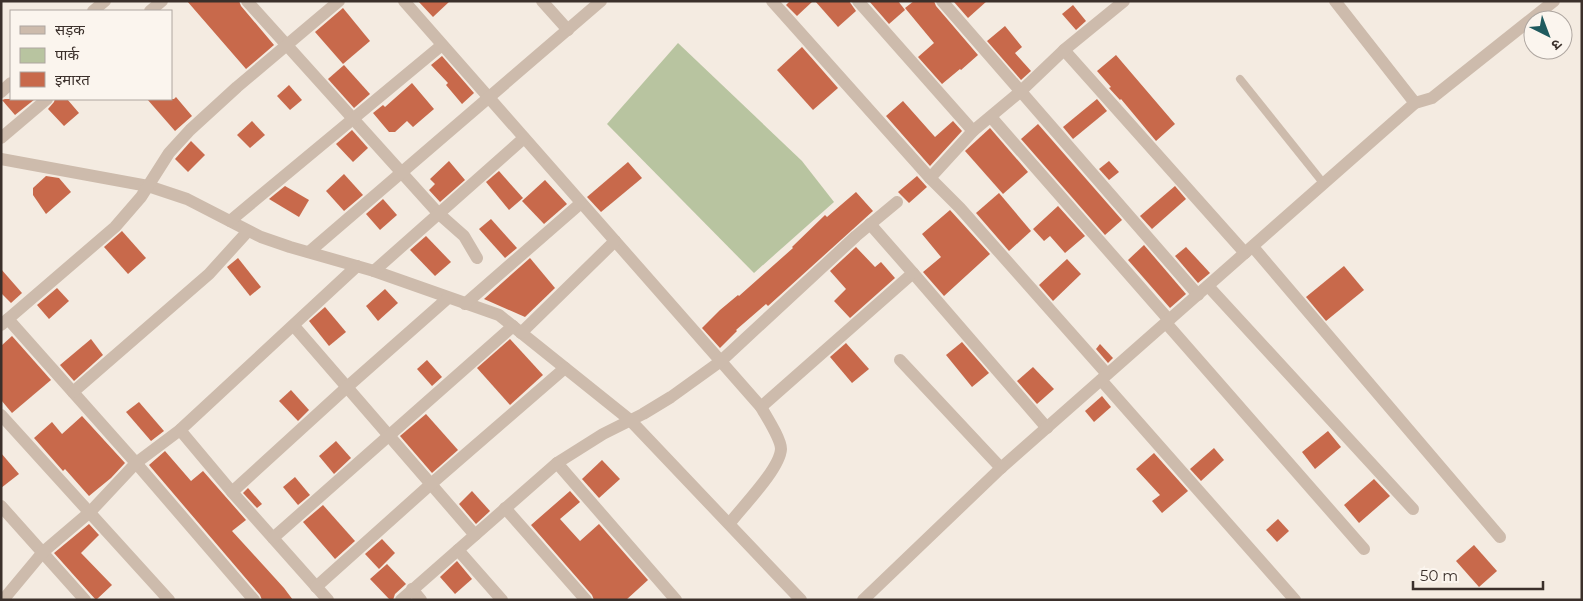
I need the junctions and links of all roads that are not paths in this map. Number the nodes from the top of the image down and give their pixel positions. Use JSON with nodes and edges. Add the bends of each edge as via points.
{"nodes":[{"id":1,"x":105,"y":1,"type":"edge"},
{"id":2,"x":162,"y":1,"type":"edge"},
{"id":3,"x":247,"y":1,"type":"edge"},
{"id":4,"x":339,"y":1,"type":"edge"},
{"id":5,"x":404,"y":1,"type":"edge"},
{"id":6,"x":542,"y":1,"type":"edge"},
{"id":7,"x":601,"y":1,"type":"edge"},
{"id":8,"x":772,"y":1,"type":"edge"},
{"id":9,"x":1124,"y":1,"type":"edge"},
{"id":10,"x":1335,"y":1,"type":"edge"},
{"id":11,"x":1554,"y":1,"type":"edge"},
{"id":12,"x":945,"y":2,"type":"edge"},
{"id":13,"x":865,"y":3,"type":"edge"},
{"id":14,"x":94,"y":10,"type":"edge"},
{"id":15,"x":151,"y":10,"type":"edge"},
{"id":16,"x":568,"y":30,"type":"junction"},
{"id":17,"x":287,"y":45,"type":"junction"},
{"id":18,"x":442,"y":45,"type":"junction"},
{"id":19,"x":1064,"y":50,"type":"junction"},
{"id":20,"x":1240,"y":79,"type":"dead end"},
{"id":21,"x":1021,"y":91,"type":"junction"},
{"id":22,"x":489,"y":97,"type":"junction"},
{"id":23,"x":46,"y":100,"type":"edge"},
{"id":24,"x":1415,"y":103,"type":"junction"},
{"id":25,"x":991,"y":116,"type":"junction"},
{"id":26,"x":353,"y":118,"type":"junction"},
{"id":27,"x":973,"y":130,"type":"junction"},
{"id":28,"x":1,"y":138,"type":"edge"},
{"id":29,"x":524,"y":138,"type":"junction"},
{"id":30,"x":1,"y":159,"type":"edge"},
{"id":31,"x":402,"y":171,"type":"junction"},
{"id":32,"x":930,"y":178,"type":"junction"},
{"id":33,"x":1324,"y":184,"type":"junction"},
{"id":34,"x":148,"y":186,"type":"junction"},
{"id":35,"x":897,"y":202,"type":"dead end"},
{"id":36,"x":581,"y":203,"type":"junction"},
{"id":37,"x":438,"y":213,"type":"junction"},
{"id":38,"x":230,"y":221,"type":"junction"},
{"id":39,"x":870,"y":224,"type":"junction"},
{"id":40,"x":248,"y":231,"type":"junction"},
{"id":41,"x":615,"y":241,"type":"junction"},
{"id":42,"x":1249,"y":250,"type":"junction"},
{"id":43,"x":310,"y":252,"type":"junction"},
{"id":44,"x":478,"y":258,"type":"dead end"},
{"id":45,"x":357,"y":266,"type":"junction"},
{"id":46,"x":374,"y":271,"type":"junction"},
{"id":47,"x":913,"y":273,"type":"junction"},
{"id":48,"x":1208,"y":286,"type":"junction"},
{"id":49,"x":1198,"y":295,"type":"junction"},
{"id":50,"x":448,"y":298,"type":"junction"},
{"id":51,"x":465,"y":304,"type":"junction"},
{"id":52,"x":5,"y":322,"type":"edge"},
{"id":53,"x":1167,"y":322,"type":"junction"},
{"id":54,"x":294,"y":326,"type":"junction"},
{"id":55,"x":517,"y":329,"type":"junction"},
{"id":56,"x":900,"y":360,"type":"dead end"},
{"id":57,"x":720,"y":361,"type":"junction"},
{"id":58,"x":565,"y":368,"type":"junction"},
{"id":59,"x":1104,"y":377,"type":"junction"},
{"id":60,"x":346,"y":388,"type":"junction"},
{"id":61,"x":73,"y":392,"type":"junction"},
{"id":62,"x":761,"y":407,"type":"junction"},
{"id":63,"x":1,"y":415,"type":"edge"},
{"id":64,"x":630,"y":420,"type":"junction"},
{"id":65,"x":1047,"y":428,"type":"junction"},
{"id":66,"x":180,"y":430,"type":"junction"},
{"id":67,"x":388,"y":436,"type":"junction"},
{"id":68,"x":136,"y":463,"type":"junction"},
{"id":69,"x":557,"y":463,"type":"junction"},
{"id":70,"x":1001,"y":468,"type":"junction"},
{"id":71,"x":430,"y":484,"type":"junction"},
{"id":72,"x":232,"y":492,"type":"junction"},
{"id":73,"x":1,"y":506,"type":"edge"},
{"id":74,"x":505,"y":508,"type":"junction"},
{"id":75,"x":1413,"y":509,"type":"dead end"},
{"id":76,"x":90,"y":512,"type":"junction"},
{"id":77,"x":730,"y":523,"type":"junction"},
{"id":78,"x":475,"y":535,"type":"junction"},
{"id":79,"x":1500,"y":537,"type":"dead end"},
{"id":80,"x":273,"y":538,"type":"junction"},
{"id":81,"x":1364,"y":549,"type":"dead end"},
{"id":82,"x":458,"y":550,"type":"junction"},
{"id":83,"x":43,"y":552,"type":"junction"},
{"id":84,"x":316,"y":587,"type":"junction"},
{"id":85,"x":412,"y":589,"type":"junction"},
{"id":86,"x":4,"y":597,"type":"edge"},
{"id":87,"x":85,"y":600,"type":"edge"},
{"id":88,"x":169,"y":600,"type":"edge"},
{"id":89,"x":254,"y":600,"type":"edge"},
{"id":90,"x":328,"y":600,"type":"edge"},
{"id":91,"x":400,"y":600,"type":"edge"},
{"id":92,"x":422,"y":600,"type":"edge"},
{"id":93,"x":502,"y":600,"type":"edge"},
{"id":94,"x":586,"y":600,"type":"edge"},
{"id":95,"x":676,"y":600,"type":"edge"},
{"id":96,"x":801,"y":600,"type":"edge"},
{"id":97,"x":863,"y":600,"type":"edge"},
{"id":98,"x":1295,"y":600,"type":"edge"}],
"edges":[{"from":1,"to":14,"type":"street"},
{"from":2,"to":15,"type":"street"},
{"from":3,"to":17,"type":"street"},
{"from":4,"to":17,"type":"street"},
{"from":5,"to":18,"type":"street"},
{"from":6,"to":16,"type":"street"},
{"from":7,"to":16,"type":"street"},
{"from":8,"to":32,"type":"street"},
{"from":9,"to":19,"type":"street"},
{"from":10,"to":24,"type":"street"},
{"from":11,"to":24,"type":"street","via":[[1432,98]]},
{"from":12,"to":21,"type":"street"},
{"from":13,"to":27,"type":"street"},
{"from":16,"to":22,"type":"street"},
{"from":17,"to":26,"type":"street"},
{"from":17,"to":34,"type":"street","via":[[190,130],[169,153]]},
{"from":18,"to":22,"type":"street"},
{"from":18,"to":26,"type":"street"},
{"from":19,"to":21,"type":"street"},
{"from":19,"to":42,"type":"street"},
{"from":20,"to":33,"type":"lane"},
{"from":21,"to":25,"type":"street"},
{"from":21,"to":49,"type":"street"},
{"from":22,"to":29,"type":"street"},
{"from":22,"to":31,"type":"street"},
{"from":23,"to":28,"type":"street"},
{"from":24,"to":33,"type":"street"},
{"from":25,"to":27,"type":"street"},
{"from":25,"to":53,"type":"street"},
{"from":26,"to":31,"type":"street"},
{"from":26,"to":38,"type":"street"},
{"from":27,"to":32,"type":"street"},
{"from":29,"to":36,"type":"street"},
{"from":29,"to":37,"type":"street"},
{"from":30,"to":34,"type":"street"},
{"from":31,"to":37,"type":"street"},
{"from":31,"to":43,"type":"street"},
{"from":32,"to":59,"type":"street","via":[[960,208]]},
{"from":33,"to":42,"type":"street"},
{"from":34,"to":38,"type":"street","via":[[187,199]]},
{"from":34,"to":52,"type":"street","via":[[115,226]]},
{"from":35,"to":39,"type":"street"},
{"from":36,"to":41,"type":"street"},
{"from":36,"to":51,"type":"street"},
{"from":37,"to":44,"type":"street","via":[[464,236]]},
{"from":37,"to":46,"type":"street"},
{"from":38,"to":40,"type":"street"},
{"from":39,"to":47,"type":"street"},
{"from":39,"to":57,"type":"street"},
{"from":40,"to":43,"type":"street"},
{"from":40,"to":61,"type":"street","via":[[209,274]]},
{"from":41,"to":55,"type":"street"},
{"from":41,"to":57,"type":"street"},
{"from":42,"to":48,"type":"street"},
{"from":42,"to":79,"type":"street"},
{"from":43,"to":45,"type":"street"},
{"from":45,"to":46,"type":"street"},
{"from":45,"to":54,"type":"street"},
{"from":46,"to":50,"type":"street"},
{"from":47,"to":62,"type":"street"},
{"from":47,"to":65,"type":"street"},
{"from":48,"to":49,"type":"street"},
{"from":48,"to":75,"type":"street"},
{"from":49,"to":53,"type":"street"},
{"from":50,"to":51,"type":"street"},
{"from":50,"to":60,"type":"street"},
{"from":51,"to":55,"type":"street","via":[[494,313]]},
{"from":52,"to":61,"type":"street"},
{"from":53,"to":59,"type":"street"},
{"from":53,"to":81,"type":"street"},
{"from":54,"to":60,"type":"street"},
{"from":54,"to":66,"type":"street"},
{"from":55,"to":58,"type":"street"},
{"from":55,"to":67,"type":"street"},
{"from":56,"to":70,"type":"street"},
{"from":57,"to":62,"type":"street"},
{"from":57,"to":64,"type":"street","via":[[671,397]]},
{"from":58,"to":64,"type":"street"},
{"from":58,"to":71,"type":"street"},
{"from":59,"to":65,"type":"street"},
{"from":59,"to":98,"type":"street"},
{"from":60,"to":67,"type":"street"},
{"from":60,"to":72,"type":"street"},
{"from":61,"to":68,"type":"street"},
{"from":62,"to":77,"type":"street","via":[[781,449],[776,467]]},
{"from":63,"to":76,"type":"street"},
{"from":64,"to":69,"type":"street"},
{"from":64,"to":77,"type":"street"},
{"from":65,"to":70,"type":"street"},
{"from":66,"to":68,"type":"street"},
{"from":66,"to":72,"type":"street"},
{"from":67,"to":71,"type":"street"},
{"from":67,"to":80,"type":"street"},
{"from":68,"to":76,"type":"street"},
{"from":68,"to":89,"type":"street"},
{"from":69,"to":74,"type":"street"},
{"from":69,"to":95,"type":"street"},
{"from":70,"to":97,"type":"street"},
{"from":71,"to":78,"type":"street"},
{"from":71,"to":84,"type":"street"},
{"from":72,"to":80,"type":"street"},
{"from":73,"to":83,"type":"street"},
{"from":74,"to":78,"type":"street"},
{"from":74,"to":94,"type":"street"},
{"from":76,"to":83,"type":"street"},
{"from":76,"to":88,"type":"street"},
{"from":77,"to":96,"type":"street"},
{"from":78,"to":82,"type":"street"},
{"from":80,"to":84,"type":"street"},
{"from":82,"to":85,"type":"street"},
{"from":82,"to":93,"type":"street"},
{"from":83,"to":86,"type":"street"},
{"from":83,"to":87,"type":"street"},
{"from":84,"to":90,"type":"street"},
{"from":85,"to":91,"type":"street"},
{"from":85,"to":92,"type":"street"}]}
